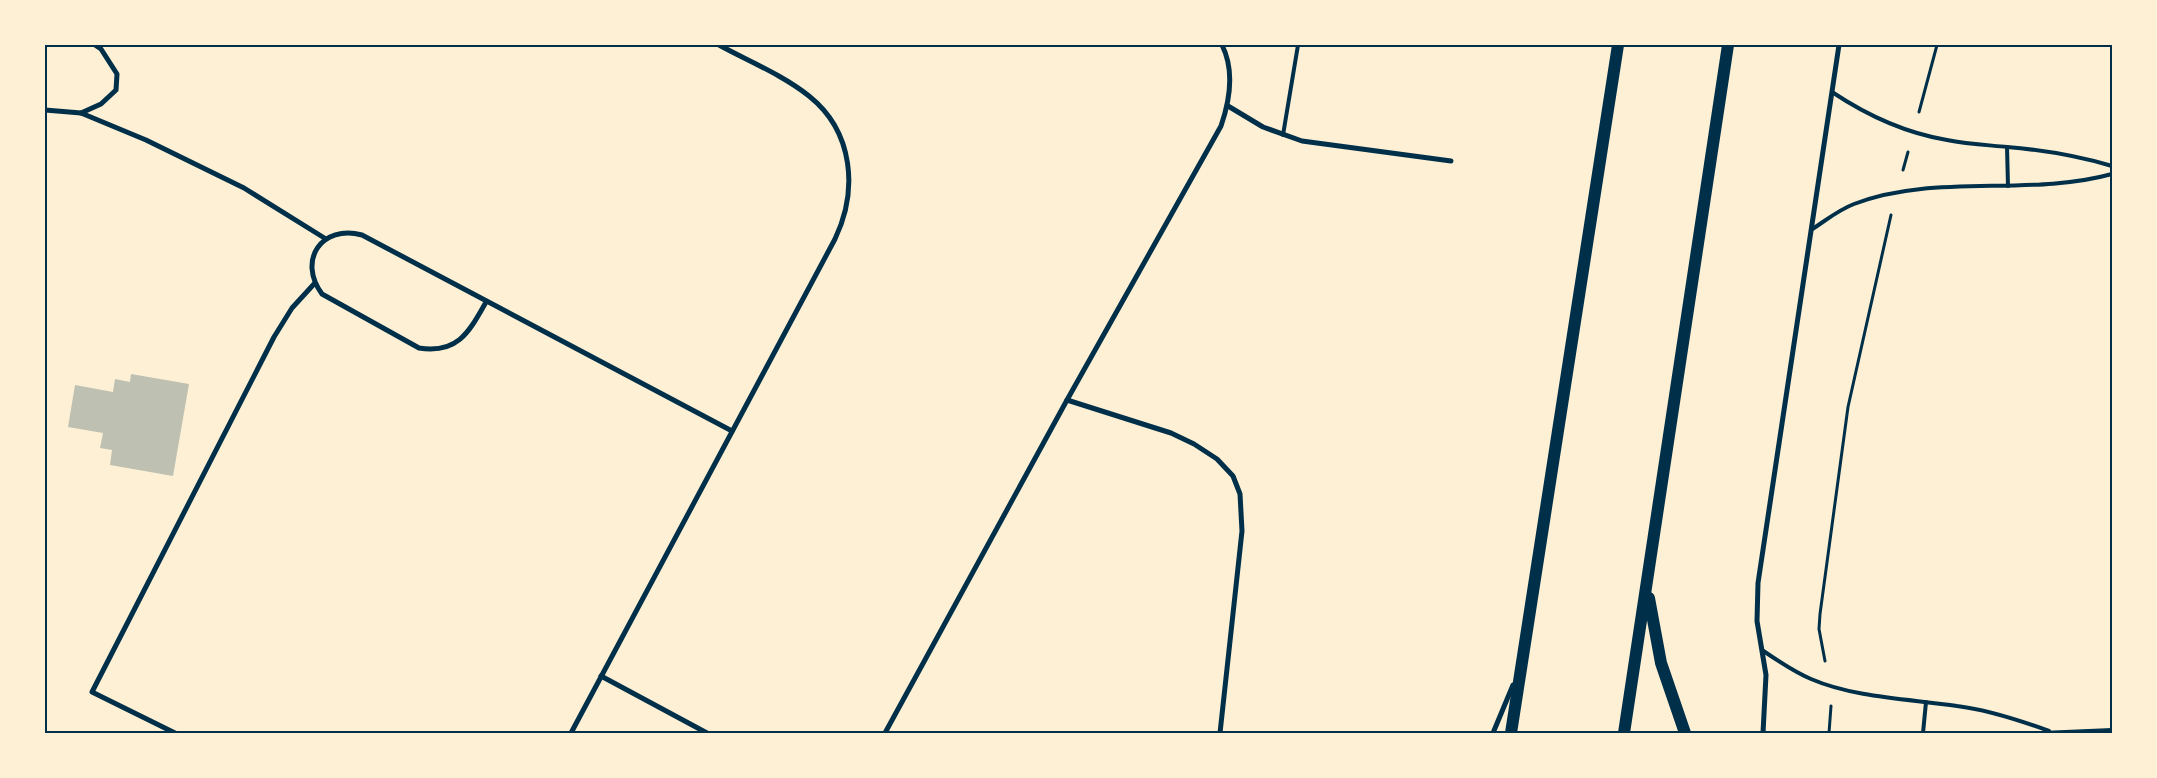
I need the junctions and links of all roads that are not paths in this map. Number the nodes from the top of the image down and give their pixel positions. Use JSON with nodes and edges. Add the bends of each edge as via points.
{"nodes":[{"id":1,"x":95,"y":45,"type":"edge"},
{"id":2,"x":719,"y":45,"type":"edge"},
{"id":3,"x":1222,"y":45,"type":"edge"},
{"id":4,"x":1298,"y":45,"type":"edge"},
{"id":5,"x":1618,"y":45,"type":"edge"},
{"id":6,"x":1728,"y":45,"type":"edge"},
{"id":7,"x":1840,"y":45,"type":"edge"},
{"id":8,"x":1832,"y":92,"type":"junction"},
{"id":9,"x":1228,"y":106,"type":"junction"},
{"id":10,"x":45,"y":110,"type":"edge"},
{"id":11,"x":81,"y":113,"type":"junction"},
{"id":12,"x":1283,"y":135,"type":"junction"},
{"id":13,"x":2007,"y":147,"type":"junction"},
{"id":14,"x":1451,"y":161,"type":"dead end"},
{"id":15,"x":2112,"y":166,"type":"edge"},
{"id":16,"x":2112,"y":174,"type":"edge"},
{"id":17,"x":2008,"y":186,"type":"junction"},
{"id":18,"x":1811,"y":230,"type":"junction"},
{"id":19,"x":326,"y":239,"type":"junction"},
{"id":20,"x":314,"y":284,"type":"junction"},
{"id":21,"x":486,"y":302,"type":"junction"},
{"id":22,"x":1067,"y":400,"type":"junction"},
{"id":23,"x":732,"y":431,"type":"junction"},
{"id":24,"x":1646,"y":585,"type":"junction"},
{"id":25,"x":1762,"y":650,"type":"junction"},
{"id":26,"x":1522,"y":666,"type":"junction"},
{"id":27,"x":601,"y":676,"type":"junction"},
{"id":28,"x":1926,"y":702,"type":"junction"},
{"id":29,"x":2112,"y":730,"type":"edge"},
{"id":30,"x":2049,"y":731,"type":"junction"},
{"id":31,"x":175,"y":733,"type":"edge"},
{"id":32,"x":571,"y":733,"type":"edge"},
{"id":33,"x":707,"y":733,"type":"edge"},
{"id":34,"x":885,"y":733,"type":"edge"},
{"id":35,"x":1220,"y":733,"type":"edge"},
{"id":36,"x":1493,"y":733,"type":"edge"},
{"id":37,"x":1512,"y":733,"type":"edge"},
{"id":38,"x":1624,"y":733,"type":"edge"},
{"id":39,"x":1685,"y":733,"type":"edge"},
{"id":40,"x":1763,"y":733,"type":"edge"},
{"id":41,"x":1923,"y":733,"type":"edge"},
{"id":42,"x":2042,"y":733,"type":"edge"}],
"edges":[{"from":1,"to":11,"type":"street","via":[[117,74],[116,90],[102,104]]},
{"from":2,"to":23,"type":"street","via":[[810,96],[838,132],[850,175],[844,219]]},
{"from":3,"to":9,"type":"street","via":[[1229,68]]},
{"from":4,"to":12,"type":"lane"},
{"from":5,"to":26,"type":"main road"},
{"from":6,"to":24,"type":"main road"},
{"from":7,"to":8,"type":"street"},
{"from":8,"to":13,"type":"lane","via":[[1882,121],[1914,132],[1946,140]]},
{"from":8,"to":18,"type":"street"},
{"from":9,"to":12,"type":"street","via":[[1245,118]]},
{"from":9,"to":22,"type":"street","via":[[1221,126]]},
{"from":10,"to":11,"type":"street"},
{"from":11,"to":19,"type":"street","via":[[146,140],[244,188]]},
{"from":12,"to":14,"type":"street","via":[[1302,141]]},
{"from":13,"to":15,"type":"lane"},
{"from":13,"to":17,"type":"lane"},
{"from":16,"to":17,"type":"lane","via":[[2068,184]]},
{"from":17,"to":18,"type":"lane","via":[[1897,193],[1852,204]]},
{"from":18,"to":25,"type":"street","via":[[1758,583],[1757,621]]},
{"from":19,"to":20,"type":"street","via":[[312,260]]},
{"from":19,"to":21,"type":"street","via":[[337,233],[362,235]]},
{"from":20,"to":21,"type":"street","via":[[332,301],[408,343],[431,350],[454,344],[464,336]]},
{"from":20,"to":31,"type":"street","via":[[292,308],[274,336],[92,692]]},
{"from":21,"to":23,"type":"street"},
{"from":22,"to":34,"type":"street"},
{"from":22,"to":35,"type":"street","via":[[1171,433],[1217,459],[1232,476],[1240,494],[1242,531]]},
{"from":23,"to":27,"type":"street"},
{"from":24,"to":38,"type":"main road"},
{"from":24,"to":39,"type":"main road","via":[[1662,663]]},
{"from":25,"to":28,"type":"lane","via":[[1812,680],[1883,697]]},
{"from":25,"to":40,"type":"street","via":[[1766,682]]},
{"from":26,"to":36,"type":"street"},
{"from":26,"to":37,"type":"main road"},
{"from":27,"to":32,"type":"street"},
{"from":27,"to":33,"type":"street"},
{"from":28,"to":30,"type":"lane","via":[[1990,712]]},
{"from":28,"to":41,"type":"lane"},
{"from":29,"to":30,"type":"lane"},
{"from":30,"to":42,"type":"lane"}]}
